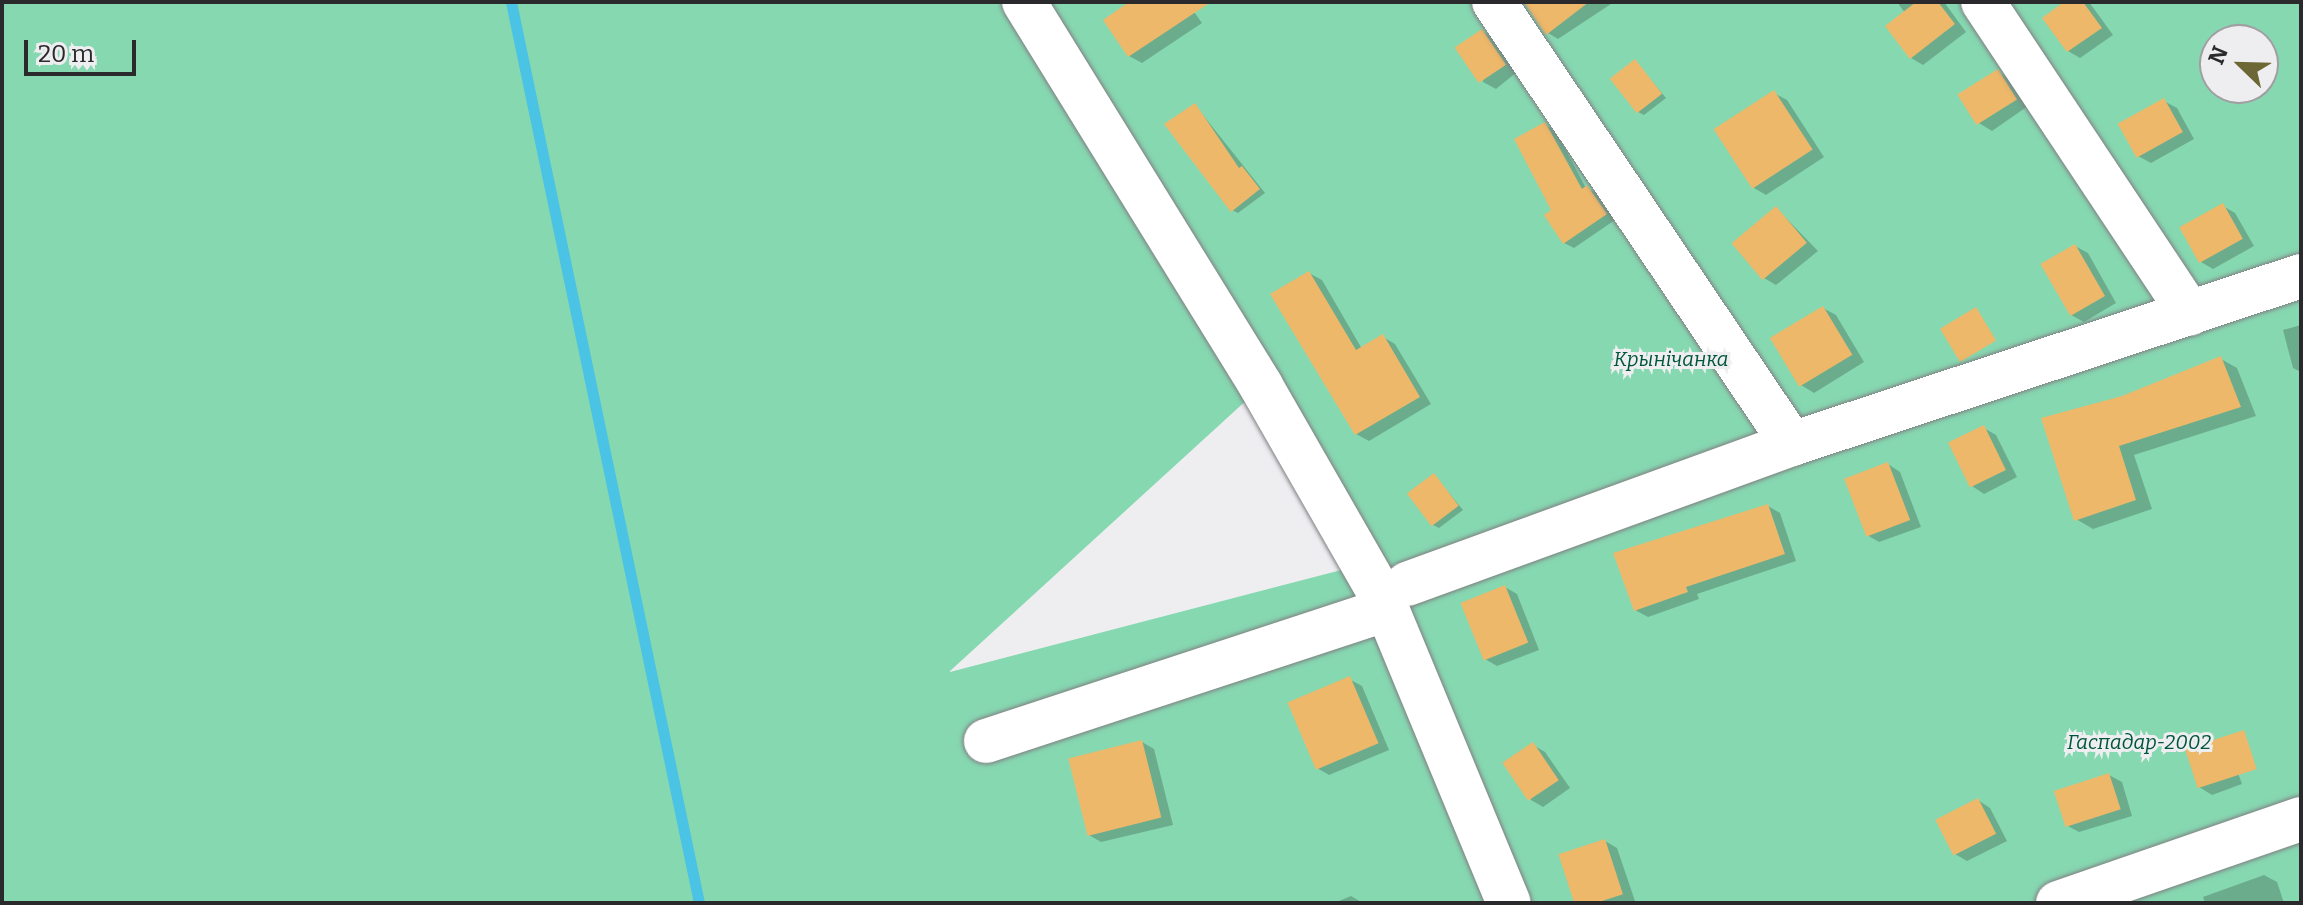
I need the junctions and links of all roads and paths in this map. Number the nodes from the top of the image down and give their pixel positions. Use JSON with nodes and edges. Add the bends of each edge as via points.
{"nodes":[{"id":1,"x":1024,"y":2,"type":"edge"},
{"id":2,"x":1494,"y":2,"type":"edge"},
{"id":3,"x":1983,"y":2,"type":"edge"},
{"id":4,"x":2301,"y":276,"type":"edge"},
{"id":5,"x":2190,"y":314,"type":"junction"},
{"id":6,"x":1792,"y":444,"type":"junction"},
{"id":7,"x":1397,"y":596,"type":"junction"},
{"id":8,"x":986,"y":741,"type":"dead end"},
{"id":9,"x":2301,"y":819,"type":"edge"},
{"id":10,"x":1509,"y":903,"type":"edge"},
{"id":11,"x":2058,"y":903,"type":"edge"}],
"edges":[{"from":1,"to":7,"type":"street"},
{"from":2,"to":6,"type":"street"},
{"from":3,"to":5,"type":"street"},
{"from":4,"to":5,"type":"street"},
{"from":5,"to":6,"type":"street"},
{"from":6,"to":7,"type":"street"},
{"from":7,"to":8,"type":"street"},
{"from":7,"to":10,"type":"street"},
{"from":9,"to":11,"type":"street"}]}
